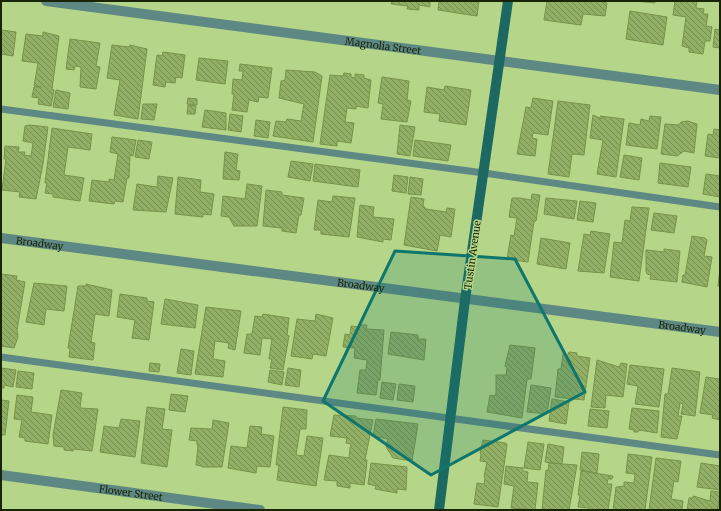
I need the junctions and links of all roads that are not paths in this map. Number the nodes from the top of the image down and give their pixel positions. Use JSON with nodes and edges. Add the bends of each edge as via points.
{"nodes":[{"id":1,"x":46,"y":1,"type":"edge"},
{"id":2,"x":508,"y":1,"type":"edge"},
{"id":3,"x":500,"y":61,"type":"junction"},
{"id":4,"x":720,"y":90,"type":"edge"},
{"id":5,"x":1,"y":110,"type":"edge"},
{"id":6,"x":484,"y":173,"type":"junction"},
{"id":7,"x":720,"y":207,"type":"edge"},
{"id":8,"x":1,"y":238,"type":"edge"},
{"id":9,"x":466,"y":300,"type":"junction"},
{"id":10,"x":720,"y":332,"type":"edge"},
{"id":11,"x":1,"y":357,"type":"edge"},
{"id":12,"x":450,"y":417,"type":"junction"},
{"id":13,"x":720,"y":455,"type":"edge"},
{"id":14,"x":1,"y":475,"type":"edge"},
{"id":15,"x":260,"y":510,"type":"edge"},
{"id":16,"x":438,"y":510,"type":"edge"}],
"edges":[{"from":1,"to":3,"type":"street","name":"Magnolia Street"},
{"from":2,"to":3,"type":"street","name":"Tustin Avenue"},
{"from":3,"to":4,"type":"street","name":"Magnolia Street"},
{"from":3,"to":6,"type":"street","name":"Tustin Avenue"},
{"from":5,"to":6,"type":"lane"},
{"from":6,"to":7,"type":"lane"},
{"from":6,"to":9,"type":"street","name":"Tustin Avenue"},
{"from":8,"to":9,"type":"street","name":"Broadway"},
{"from":9,"to":10,"type":"street","name":"Broadway"},
{"from":9,"to":12,"type":"street","name":"Tustin Avenue"},
{"from":11,"to":12,"type":"lane"},
{"from":12,"to":13,"type":"lane"},
{"from":12,"to":16,"type":"street","name":"Tustin Avenue"},
{"from":14,"to":15,"type":"street","name":"Flower Street"}]}
